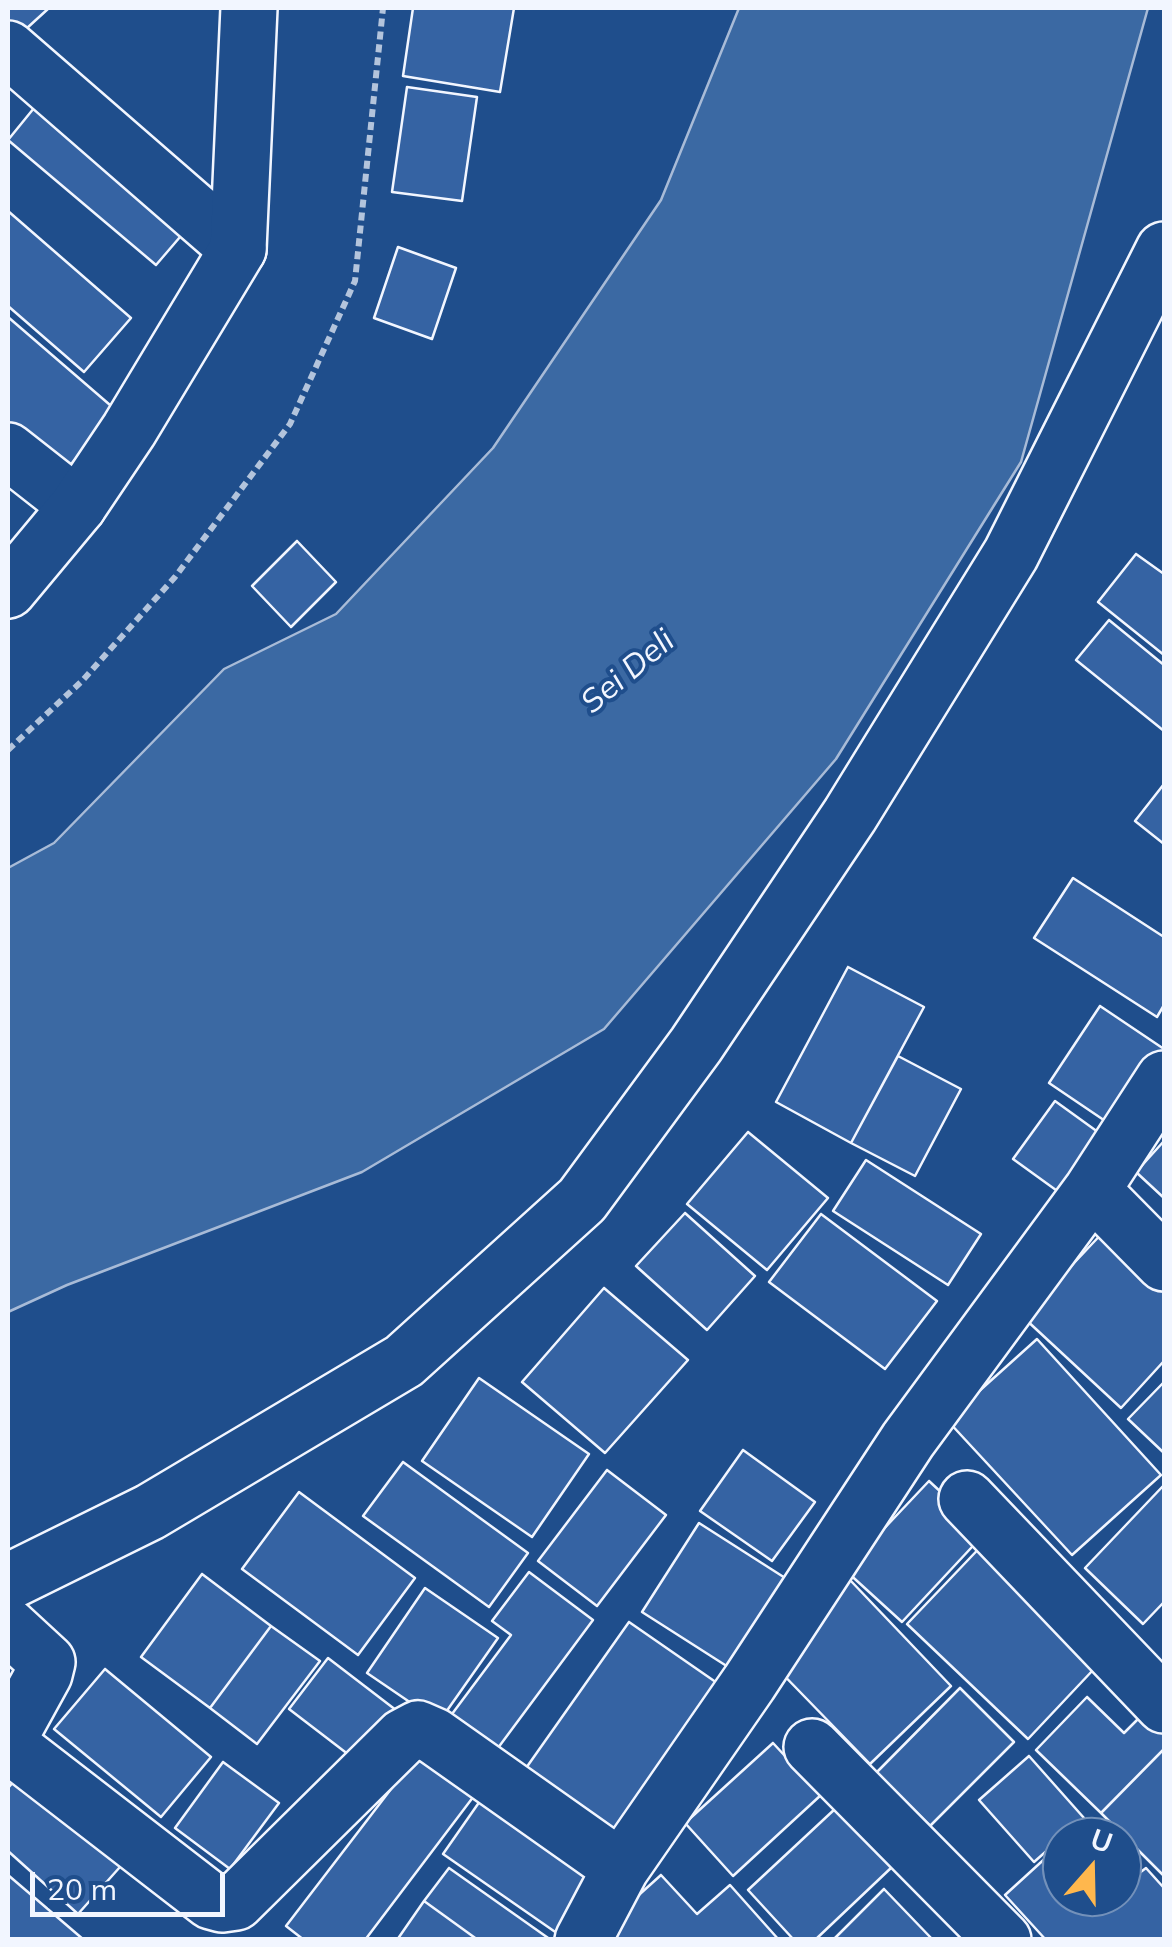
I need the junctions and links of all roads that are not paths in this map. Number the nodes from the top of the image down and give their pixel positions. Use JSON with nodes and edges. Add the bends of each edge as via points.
{"nodes":[{"id":1,"x":249,"y":8,"type":"edge"},
{"id":2,"x":10,"y":56,"type":"edge"},
{"id":3,"x":238,"y":249,"type":"junction"},
{"id":4,"x":1164,"y":250,"type":"edge"},
{"id":5,"x":8,"y":451,"type":"edge"},
{"id":6,"x":78,"y":506,"type":"junction"},
{"id":7,"x":8,"y":590,"type":"edge"},
{"id":8,"x":1164,"y":1079,"type":"edge"},
{"id":9,"x":1092,"y":1190,"type":"junction"},
{"id":10,"x":1164,"y":1263,"type":"edge"},
{"id":11,"x":968,"y":1499,"type":"dead end"},
{"id":12,"x":8,"y":1582,"type":"edge"},
{"id":13,"x":8,"y":1626,"type":"edge"},
{"id":14,"x":1164,"y":1705,"type":"edge"},
{"id":15,"x":812,"y":1746,"type":"dead end"},
{"id":16,"x":621,"y":1868,"type":"junction"},
{"id":17,"x":583,"y":1940,"type":"edge"},
{"id":18,"x":1003,"y":1940,"type":"edge"}],
"edges":[{"from":1,"to":3,"type":"street"},
{"from":2,"to":3,"type":"street"},
{"from":3,"to":6,"type":"street"},
{"from":4,"to":12,"type":"street","via":[[1011,554],[850,815],[696,1045],[582,1200],[404,1362],[150,1512]]},
{"from":5,"to":6,"type":"street"},
{"from":6,"to":7,"type":"street"},
{"from":8,"to":9,"type":"street"},
{"from":9,"to":10,"type":"street"},
{"from":9,"to":16,"type":"street","via":[[908,1440]]},
{"from":11,"to":14,"type":"street"},
{"from":13,"to":16,"type":"street","via":[[46,1662],[11,1734],[13,1748],[211,1901],[236,1902],[418,1729]]},
{"from":15,"to":18,"type":"street"},
{"from":16,"to":17,"type":"street"}]}
